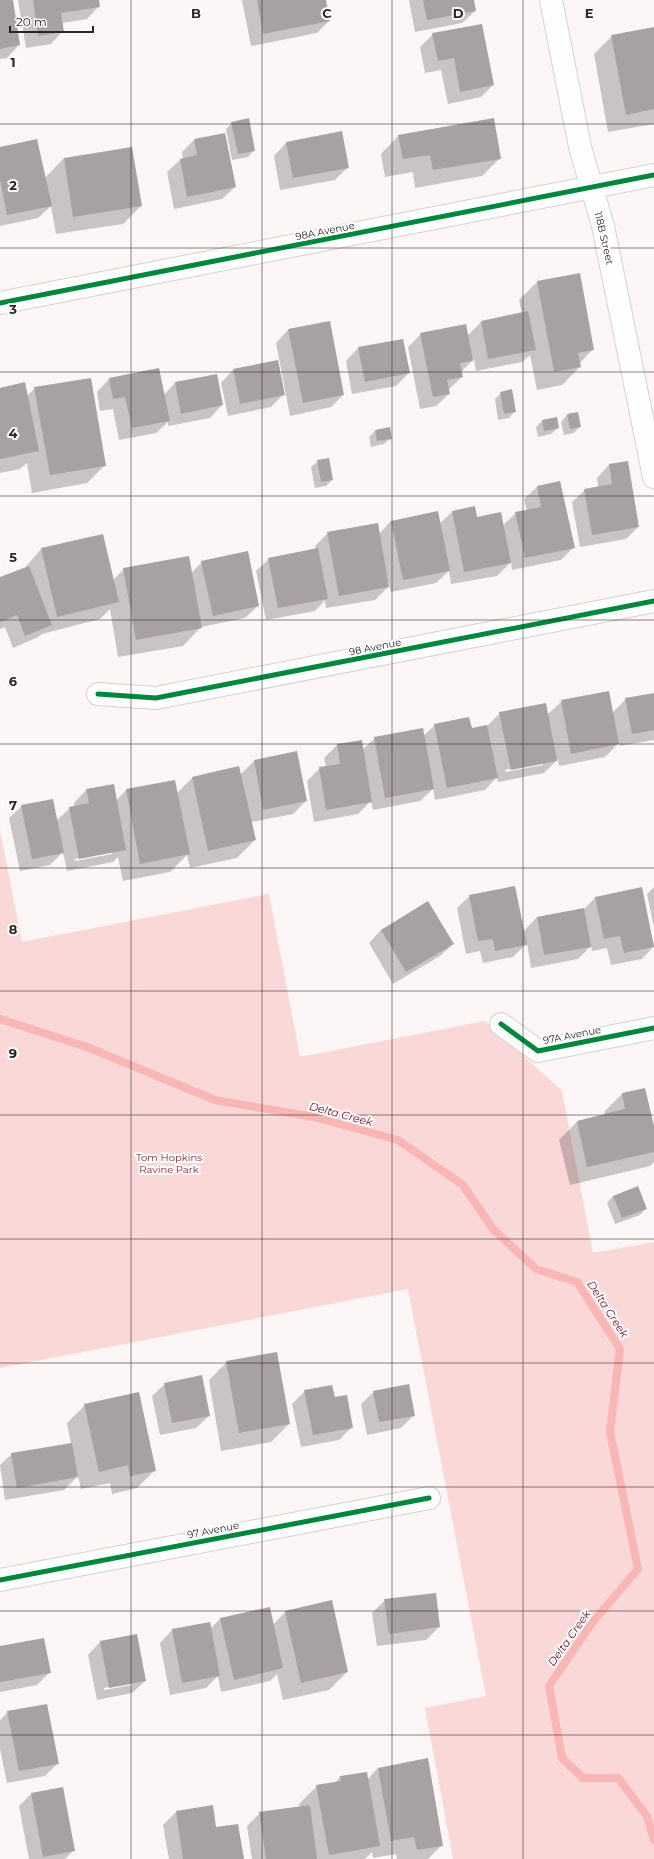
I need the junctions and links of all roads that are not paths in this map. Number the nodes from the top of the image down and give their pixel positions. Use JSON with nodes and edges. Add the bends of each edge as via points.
{"nodes":[{"id":1,"x":551,"y":0,"type":"edge"},
{"id":2,"x":654,"y":175,"type":"edge"},
{"id":3,"x":592,"y":189,"type":"junction"},
{"id":4,"x":0,"y":303,"type":"edge"},
{"id":5,"x":654,"y":477,"type":"edge"},
{"id":6,"x":654,"y":601,"type":"edge"},
{"id":7,"x":98,"y":694,"type":"dead end"},
{"id":8,"x":501,"y":1024,"type":"dead end"},
{"id":9,"x":654,"y":1028,"type":"edge"},
{"id":10,"x":430,"y":1498,"type":"dead end"},
{"id":11,"x":0,"y":1580,"type":"edge"}],
"edges":[{"from":1,"to":3,"type":"street","name":"118B Street","via":[[580,147]]},
{"from":2,"to":3,"type":"street","name":"98A Avenue"},
{"from":3,"to":4,"type":"street","name":"98A Avenue"},
{"from":3,"to":5,"type":"street","name":"118B Street","via":[[603,226]]},
{"from":6,"to":7,"type":"street","name":"98 Avenue","via":[[156,698]]},
{"from":8,"to":9,"type":"street","name":"97A Avenue","via":[[538,1051]]},
{"from":10,"to":11,"type":"street","name":"97 Avenue"}]}
